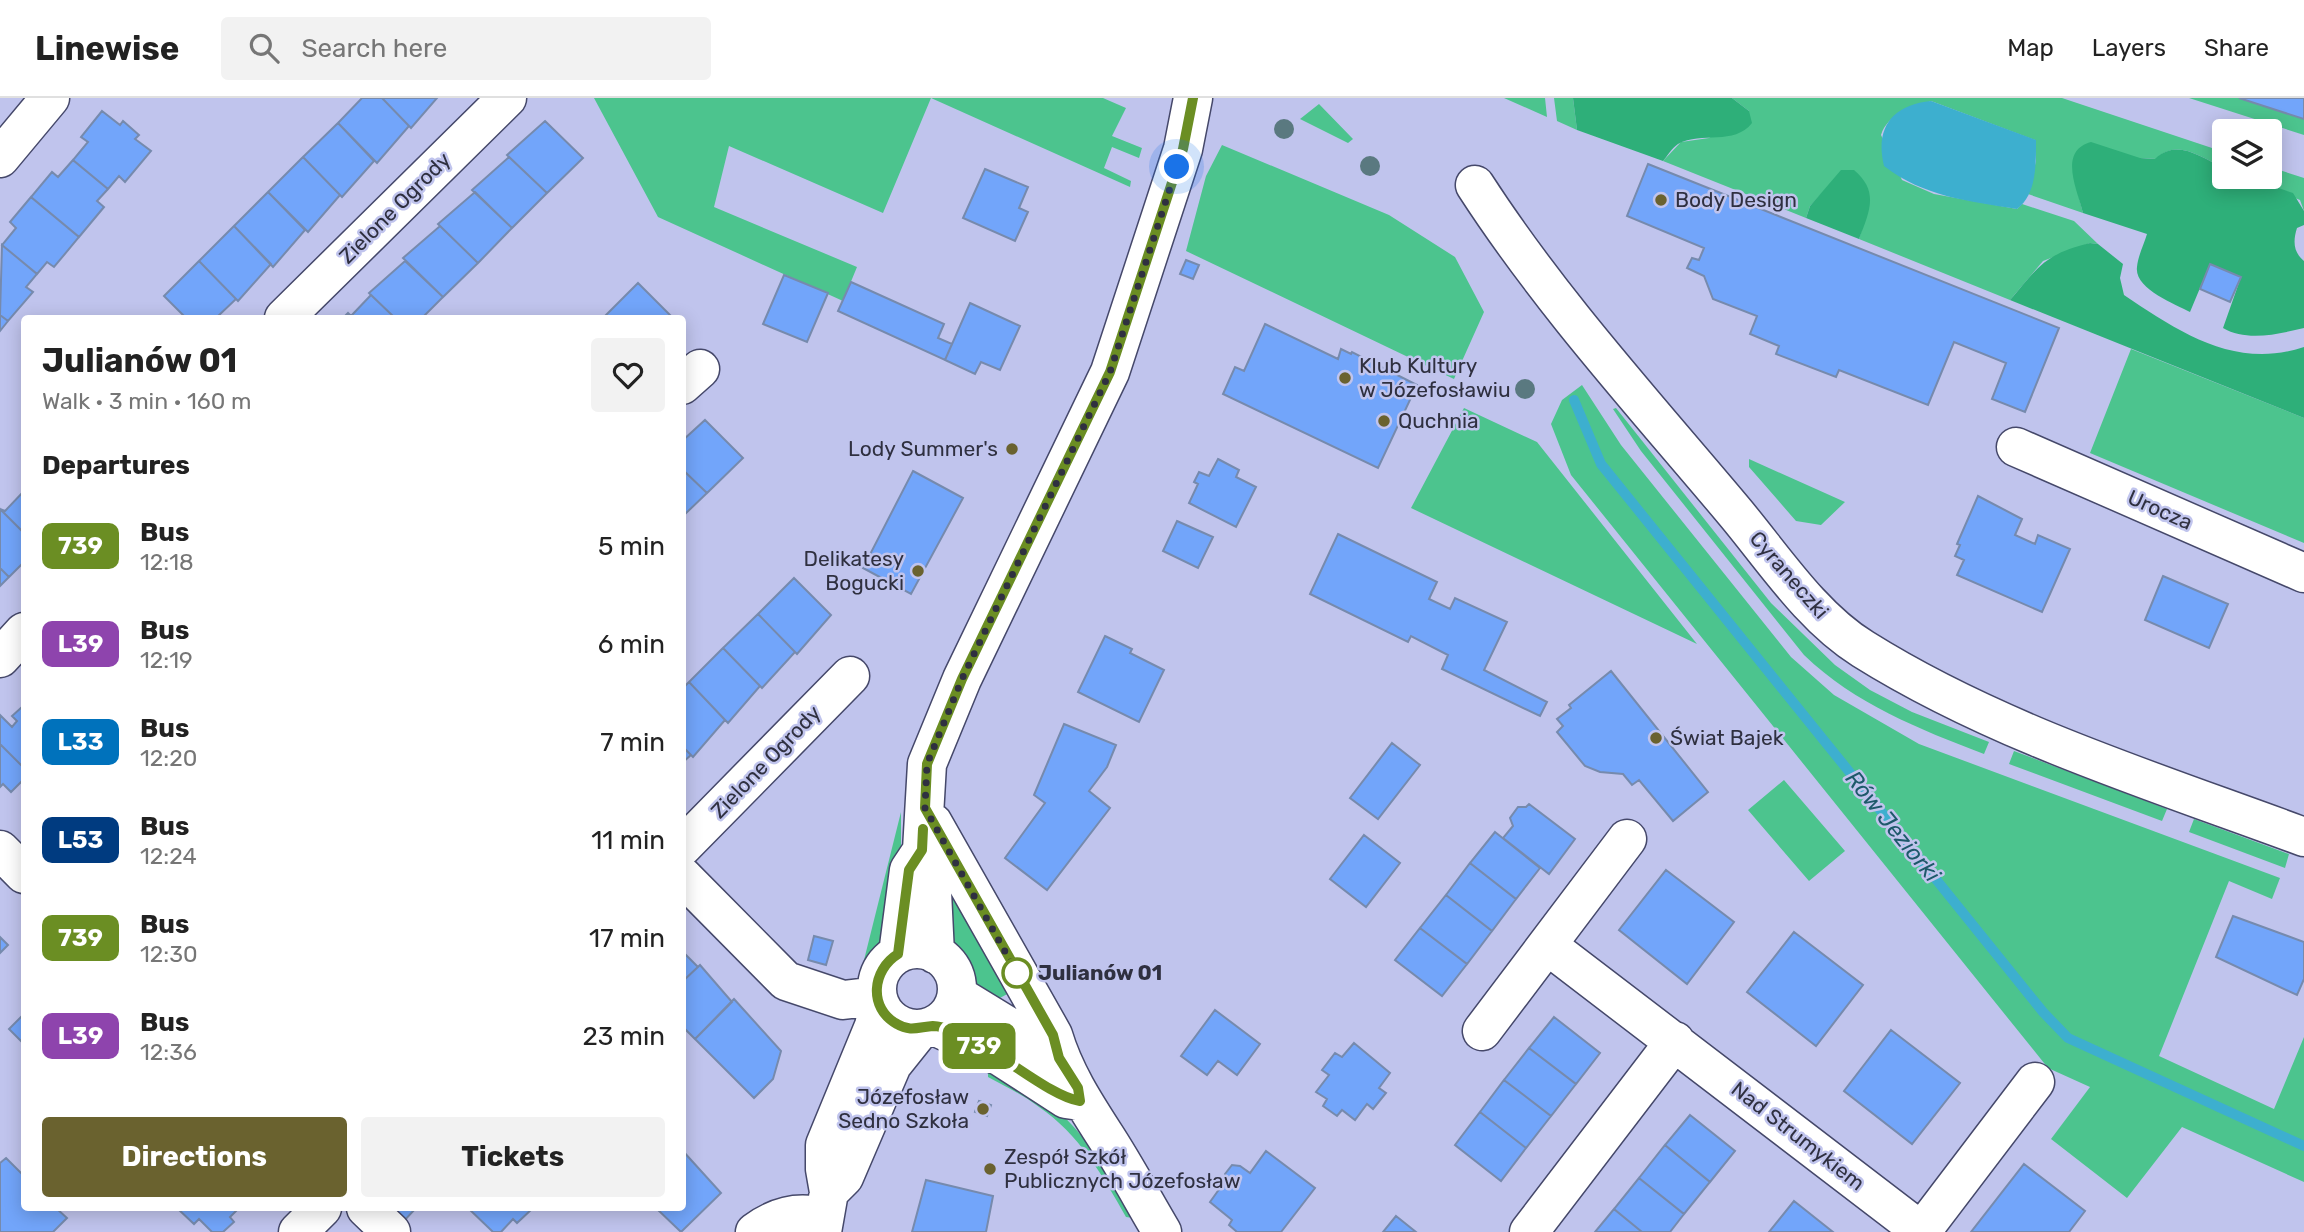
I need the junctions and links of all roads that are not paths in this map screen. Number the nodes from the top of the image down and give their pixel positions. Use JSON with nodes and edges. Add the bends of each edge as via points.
{"nodes":[{"id":1,"x":50,"y":98,"type":"edge"},
{"id":2,"x":507,"y":98,"type":"edge"},
{"id":3,"x":1193,"y":98,"type":"edge"},
{"id":4,"x":0,"y":158,"type":"edge"},
{"id":5,"x":1475,"y":185,"type":"dead end"},
{"id":6,"x":287,"y":315,"type":"edge"},
{"id":7,"x":2016,"y":447,"type":"dead end"},
{"id":8,"x":2304,"y":573,"type":"edge"},
{"id":9,"x":21,"y":635,"type":"edge"},
{"id":10,"x":0,"y":657,"type":"edge"},
{"id":11,"x":850,"y":676,"type":"dead end"},
{"id":12,"x":925,"y":808,"type":"junction"},
{"id":13,"x":2304,"y":837,"type":"edge"},
{"id":14,"x":1627,"y":839,"type":"dead end"},
{"id":15,"x":686,"y":843,"type":"edge"},
{"id":16,"x":0,"y":850,"type":"edge"},
{"id":17,"x":922,"y":850,"type":"junction"},
{"id":18,"x":21,"y":871,"type":"edge"},
{"id":19,"x":686,"y":880,"type":"edge"},
{"id":20,"x":1547,"y":945,"type":"junction"},
{"id":21,"x":898,"y":954,"type":"junction"},
{"id":22,"x":935,"y":954,"type":"junction"},
{"id":23,"x":957,"y":995,"type":"junction"},
{"id":24,"x":878,"y":1000,"type":"junction"},
{"id":25,"x":927,"y":1028,"type":"junction"},
{"id":26,"x":1482,"y":1031,"type":"dead end"},
{"id":27,"x":1675,"y":1041,"type":"junction"},
{"id":28,"x":1059,"y":1058,"type":"junction"},
{"id":29,"x":2035,"y":1082,"type":"dead end"},
{"id":30,"x":1080,"y":1101,"type":"junction"},
{"id":31,"x":319,"y":1211,"type":"edge"},
{"id":32,"x":369,"y":1211,"type":"edge"},
{"id":33,"x":825,"y":1214,"type":"edge"},
{"id":34,"x":298,"y":1232,"type":"edge"},
{"id":35,"x":391,"y":1232,"type":"edge"},
{"id":36,"x":755,"y":1232,"type":"edge"},
{"id":37,"x":1162,"y":1232,"type":"edge"},
{"id":38,"x":1529,"y":1232,"type":"edge"},
{"id":39,"x":1921,"y":1232,"type":"edge"}],
"edges":[{"from":1,"to":4,"type":"street"},
{"from":2,"to":6,"type":"street","name":"Zielone Ogrody"},
{"from":3,"to":12,"type":"street","via":[[1183,149],[1110,372],[934,741],[927,764]]},
{"from":5,"to":13,"type":"street","name":"Cyraneczki","via":[[1541,280],[1634,393],[1821,615],[1860,648],[1925,685],[2074,753]]},
{"from":7,"to":8,"type":"street","name":"Urocza"},
{"from":9,"to":10,"type":"street"},
{"from":11,"to":15,"type":"street","name":"Zielone Ogrody"},
{"from":12,"to":17,"type":"street"},
{"from":12,"to":28,"type":"street","via":[[1053,1035]]},
{"from":14,"to":20,"type":"street"},
{"from":16,"to":18,"type":"street"},
{"from":17,"to":21,"type":"street","via":[[909,870]]},
{"from":17,"to":22,"type":"street","via":[[931,871]]},
{"from":19,"to":24,"type":"street","via":[[786,981],[843,1000]]},
{"from":20,"to":26,"type":"street"},
{"from":20,"to":27,"type":"street","name":"Nad Strumykiem"},
{"from":21,"to":22,"type":"street","via":[[917,949]]},
{"from":21,"to":24,"type":"street","via":[[880,973]]},
{"from":22,"to":23,"type":"street","via":[[952,970]]},
{"from":23,"to":25,"type":"street","via":[[949,1014]]},
{"from":23,"to":28,"type":"street"},
{"from":24,"to":25,"type":"street","via":[[897,1024]]},
{"from":24,"to":33,"type":"street","via":[[874,1026],[825,1145]]},
{"from":25,"to":30,"type":"street","via":[[1001,1057],[1066,1099]]},
{"from":25,"to":33,"type":"street","via":[[892,1065]]},
{"from":27,"to":38,"type":"street"},
{"from":27,"to":39,"type":"street","name":"Nad Strumykiem"},
{"from":28,"to":30,"type":"street","via":[[1071,1074]]},
{"from":29,"to":39,"type":"street","name":"Nad Strumykiem"},
{"from":30,"to":37,"type":"street"},
{"from":31,"to":34,"type":"street"},
{"from":32,"to":35,"type":"street"},
{"from":33,"to":36,"type":"street","via":[[792,1215]]}]}
